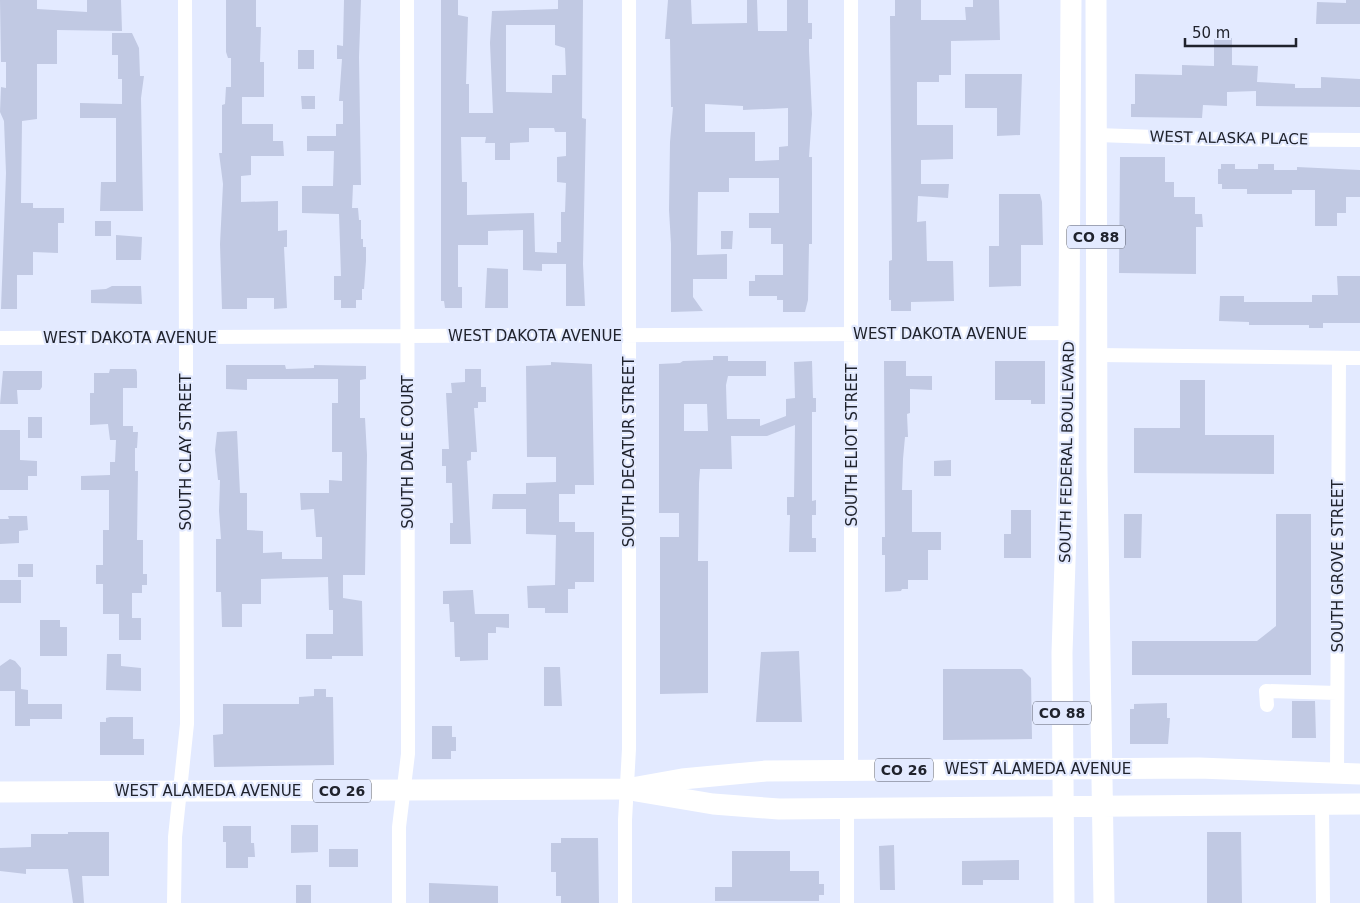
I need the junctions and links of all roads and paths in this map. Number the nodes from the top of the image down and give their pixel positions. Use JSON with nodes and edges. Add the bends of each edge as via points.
{"nodes":[{"id":1,"x":185,"y":0,"type":"edge"},
{"id":2,"x":407,"y":0,"type":"edge"},
{"id":3,"x":629,"y":0,"type":"edge"},
{"id":4,"x":851,"y":0,"type":"edge"},
{"id":5,"x":1071,"y":0,"type":"edge"},
{"id":6,"x":1096,"y":0,"type":"edge"},
{"id":7,"x":1097,"y":135,"type":"junction"},
{"id":8,"x":1360,"y":140,"type":"edge"},
{"id":9,"x":1070,"y":333,"type":"junction"},
{"id":10,"x":852,"y":335,"type":"junction"},
{"id":11,"x":408,"y":336,"type":"junction"},
{"id":12,"x":629,"y":336,"type":"junction"},
{"id":13,"x":185,"y":337,"type":"junction"},
{"id":14,"x":0,"y":338,"type":"edge"},
{"id":15,"x":1098,"y":355,"type":"junction"},
{"id":16,"x":1338,"y":358,"type":"junction"},
{"id":17,"x":1360,"y":358,"type":"edge"},
{"id":18,"x":1337,"y":693,"type":"junction"},
{"id":19,"x":1267,"y":705,"type":"dead end"},
{"id":20,"x":1103,"y":768,"type":"junction"},
{"id":21,"x":1062,"y":769,"type":"junction"},
{"id":22,"x":851,"y":770,"type":"junction"},
{"id":23,"x":1337,"y":774,"type":"junction"},
{"id":24,"x":1360,"y":774,"type":"edge"},
{"id":25,"x":626,"y":789,"type":"junction"},
{"id":26,"x":181,"y":791,"type":"junction"},
{"id":27,"x":402,"y":791,"type":"junction"},
{"id":28,"x":0,"y":792,"type":"edge"},
{"id":29,"x":1360,"y":804,"type":"edge"},
{"id":30,"x":1322,"y":805,"type":"junction"},
{"id":31,"x":1062,"y":808,"type":"junction"},
{"id":32,"x":1104,"y":808,"type":"junction"},
{"id":33,"x":847,"y":809,"type":"junction"},
{"id":34,"x":174,"y":903,"type":"edge"},
{"id":35,"x":399,"y":903,"type":"edge"},
{"id":36,"x":625,"y":903,"type":"edge"},
{"id":37,"x":847,"y":903,"type":"edge"},
{"id":38,"x":1064,"y":903,"type":"edge"},
{"id":39,"x":1104,"y":903,"type":"edge"},
{"id":40,"x":1322,"y":903,"type":"edge"}],
"edges":[{"from":1,"to":13,"type":"street","name":"SOUTH CLAY STREET"},
{"from":2,"to":11,"type":"street","name":"SOUTH DALE COURT"},
{"from":3,"to":12,"type":"street","name":"SOUTH DECATUR STREET"},
{"from":4,"to":10,"type":"street","name":"SOUTH ELIOT STREET"},
{"from":5,"to":9,"type":"main road","name":"SOUTH FEDERAL BOULEVARD","number":"CO 88"},
{"from":6,"to":7,"type":"main road","name":"SOUTH FEDERAL BOULEVARD","number":"CO 88"},
{"from":7,"to":8,"type":"street","name":"WEST ALASKA PLACE"},
{"from":7,"to":15,"type":"main road","name":"SOUTH FEDERAL BOULEVARD","number":"CO 88"},
{"from":9,"to":10,"type":"street","name":"WEST DAKOTA AVENUE"},
{"from":9,"to":21,"type":"main road","name":"SOUTH FEDERAL BOULEVARD","number":"CO 88"},
{"from":10,"to":12,"type":"street","name":"WEST DAKOTA AVENUE"},
{"from":10,"to":22,"type":"street","name":"SOUTH ELIOT STREET"},
{"from":11,"to":12,"type":"street","name":"WEST DAKOTA AVENUE"},
{"from":11,"to":13,"type":"street","name":"WEST DAKOTA AVENUE"},
{"from":11,"to":27,"type":"street","name":"SOUTH DALE COURT","via":[[408,754]]},
{"from":12,"to":25,"type":"street","name":"SOUTH DECATUR STREET","via":[[630,749]]},
{"from":13,"to":14,"type":"street","name":"WEST DAKOTA AVENUE"},
{"from":13,"to":26,"type":"street","name":"SOUTH CLAY STREET","via":[[187,724]]},
{"from":15,"to":16,"type":"street"},
{"from":15,"to":20,"type":"main road","name":"SOUTH FEDERAL BOULEVARD","number":"CO 88"},
{"from":16,"to":17,"type":"street"},
{"from":16,"to":18,"type":"street","name":"SOUTH GROVE STREET"},
{"from":18,"to":19,"type":"street","via":[[1266,691]]},
{"from":18,"to":23,"type":"street","name":"SOUTH GROVE STREET"},
{"from":20,"to":21,"type":"main road","name":"WEST ALAMEDA AVENUE","number":"CO 26"},
{"from":20,"to":23,"type":"main road","name":"WEST ALAMEDA AVENUE","number":"CO 26","via":[[1251,768]]},
{"from":20,"to":32,"type":"main road","name":"SOUTH FEDERAL BOULEVARD","number":"CO 88"},
{"from":21,"to":22,"type":"main road","name":"WEST ALAMEDA AVENUE","number":"CO 26"},
{"from":21,"to":31,"type":"main road","name":"SOUTH FEDERAL BOULEVARD","number":"CO 88"},
{"from":22,"to":25,"type":"main road","name":"WEST ALAMEDA AVENUE","number":"CO 26","via":[[720,774]]},
{"from":23,"to":24,"type":"main road","name":"WEST ALAMEDA AVENUE","number":"CO 26"},
{"from":25,"to":27,"type":"main road","name":"WEST ALAMEDA AVENUE","number":"CO 26"},
{"from":25,"to":33,"type":"main road","name":"WEST ALAMEDA AVENUE","number":"CO 26","via":[[719,805]]},
{"from":25,"to":36,"type":"street","name":"SOUTH DECATUR STREET"},
{"from":26,"to":27,"type":"main road","name":"WEST ALAMEDA AVENUE","number":"CO 26"},
{"from":26,"to":28,"type":"main road","name":"WEST ALAMEDA AVENUE","number":"CO 26"},
{"from":26,"to":34,"type":"street","name":"SOUTH CLAY STREET","via":[[175,837]]},
{"from":27,"to":35,"type":"street","name":"SOUTH DALE COURT"},
{"from":29,"to":30,"type":"main road","name":"WEST ALAMEDA AVENUE","number":"CO 26"},
{"from":30,"to":32,"type":"main road","name":"WEST ALAMEDA AVENUE","number":"CO 26"},
{"from":30,"to":40,"type":"street"},
{"from":31,"to":32,"type":"main road","name":"WEST ALAMEDA AVENUE","number":"CO 26"},
{"from":31,"to":33,"type":"main road","name":"WEST ALAMEDA AVENUE","number":"CO 26"},
{"from":31,"to":38,"type":"main road","name":"SOUTH FEDERAL BOULEVARD","number":"CO 88"},
{"from":32,"to":39,"type":"main road","name":"SOUTH FEDERAL BOULEVARD","number":"CO 88"},
{"from":33,"to":37,"type":"street"}]}
